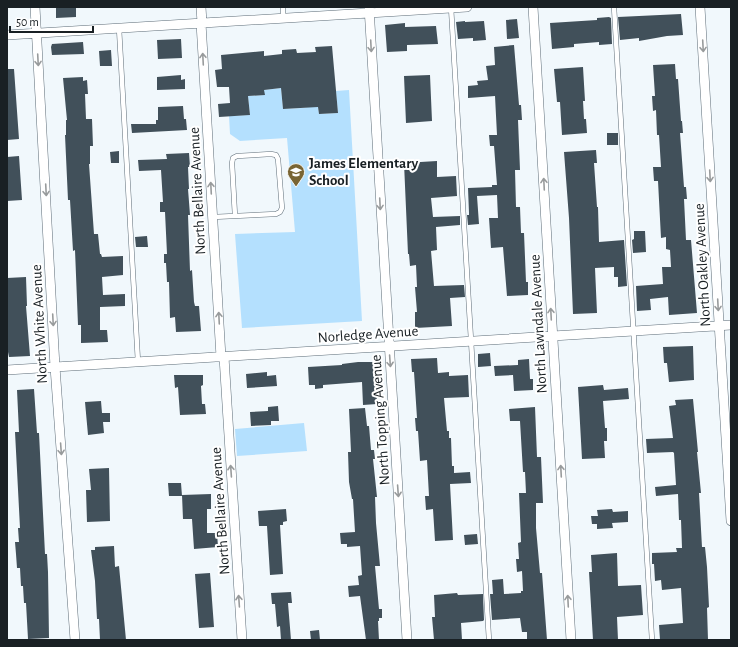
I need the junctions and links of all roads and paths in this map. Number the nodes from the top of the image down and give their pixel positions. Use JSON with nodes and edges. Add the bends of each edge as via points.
{"nodes":[{"id":1,"x":35,"y":7,"type":"edge"},
{"id":2,"x":201,"y":7,"type":"edge"},
{"id":3,"x":283,"y":7,"type":"edge"},
{"id":4,"x":467,"y":7,"type":"edge"},
{"id":5,"x":533,"y":7,"type":"edge"},
{"id":6,"x":614,"y":7,"type":"edge"},
{"id":7,"x":700,"y":7,"type":"edge"},
{"id":8,"x":451,"y":8,"type":"edge"},
{"id":9,"x":369,"y":10,"type":"edge"},
{"id":10,"x":283,"y":18,"type":"junction"},
{"id":11,"x":202,"y":23,"type":"junction"},
{"id":12,"x":119,"y":28,"type":"junction"},
{"id":13,"x":37,"y":33,"type":"junction"},
{"id":14,"x":7,"y":35,"type":"edge"},
{"id":15,"x":235,"y":216,"type":"junction"},
{"id":16,"x":213,"y":217,"type":"junction"},
{"id":17,"x":720,"y":326,"type":"junction"},
{"id":18,"x":731,"y":326,"type":"edge"},
{"id":19,"x":634,"y":331,"type":"junction"},
{"id":20,"x":552,"y":336,"type":"junction"},
{"id":21,"x":471,"y":342,"type":"junction"},
{"id":22,"x":389,"y":347,"type":"junction"},
{"id":23,"x":222,"y":357,"type":"junction"},
{"id":24,"x":138,"y":362,"type":"junction"},
{"id":25,"x":55,"y":367,"type":"junction"},
{"id":26,"x":7,"y":370,"type":"edge"},
{"id":27,"x":731,"y":521,"type":"edge"},
{"id":28,"x":75,"y":640,"type":"edge"},
{"id":29,"x":242,"y":640,"type":"edge"},
{"id":30,"x":407,"y":640,"type":"edge"},
{"id":31,"x":489,"y":640,"type":"edge"},
{"id":32,"x":571,"y":640,"type":"edge"},
{"id":33,"x":652,"y":640,"type":"edge"}],
"edges":[{"from":1,"to":13,"type":"street","name":"North White Avenue"},
{"from":2,"to":11,"type":"street","name":"North Bellaire Avenue"},
{"from":3,"to":10,"type":"lane"},
{"from":4,"to":8,"type":"street"},
{"from":20,"to":5,"type":"street","name":"North Lawndale Avenue","one_way":true},
{"from":6,"to":19,"type":"lane"},
{"from":7,"to":17,"type":"street","name":"North Oakley Avenue","one_way":true},
{"from":8,"to":9,"type":"street"},
{"from":8,"to":21,"type":"lane"},
{"from":9,"to":10,"type":"street"},
{"from":9,"to":22,"type":"street","name":"North Topping Avenue","one_way":true},
{"from":10,"to":11,"type":"street"},
{"from":11,"to":12,"type":"street"},
{"from":16,"to":11,"type":"street","name":"North Bellaire Avenue","one_way":true},
{"from":12,"to":13,"type":"street"},
{"from":12,"to":24,"type":"lane"},
{"from":13,"to":14,"type":"street"},
{"from":13,"to":25,"type":"street","name":"North White Avenue","one_way":true},
{"from":15,"to":15,"type":"lane","via":[[280,212],[282,208],[276,155],[233,158]]},
{"from":15,"to":16,"type":"lane"},
{"from":23,"to":16,"type":"street","name":"North Bellaire Avenue","one_way":true},
{"from":17,"to":18,"type":"street","name":"Norledge Avenue"},
{"from":17,"to":19,"type":"street","name":"Norledge Avenue"},
{"from":17,"to":27,"type":"street","name":"North Oakley Avenue"},
{"from":19,"to":20,"type":"street","name":"Norledge Avenue"},
{"from":19,"to":33,"type":"lane"},
{"from":20,"to":21,"type":"street","name":"Norledge Avenue"},
{"from":32,"to":20,"type":"street","name":"North Lawndale Avenue","one_way":true},
{"from":21,"to":22,"type":"street","name":"Norledge Avenue"},
{"from":21,"to":31,"type":"lane"},
{"from":22,"to":23,"type":"street","name":"Norledge Avenue"},
{"from":22,"to":30,"type":"street","name":"North Topping Avenue","one_way":true},
{"from":23,"to":24,"type":"street","name":"Norledge Avenue"},
{"from":29,"to":23,"type":"street","name":"North Bellaire Avenue","one_way":true},
{"from":24,"to":25,"type":"street","name":"Norledge Avenue"},
{"from":25,"to":26,"type":"street","name":"Norledge Avenue"},
{"from":25,"to":28,"type":"street","name":"North White Avenue","one_way":true}]}
